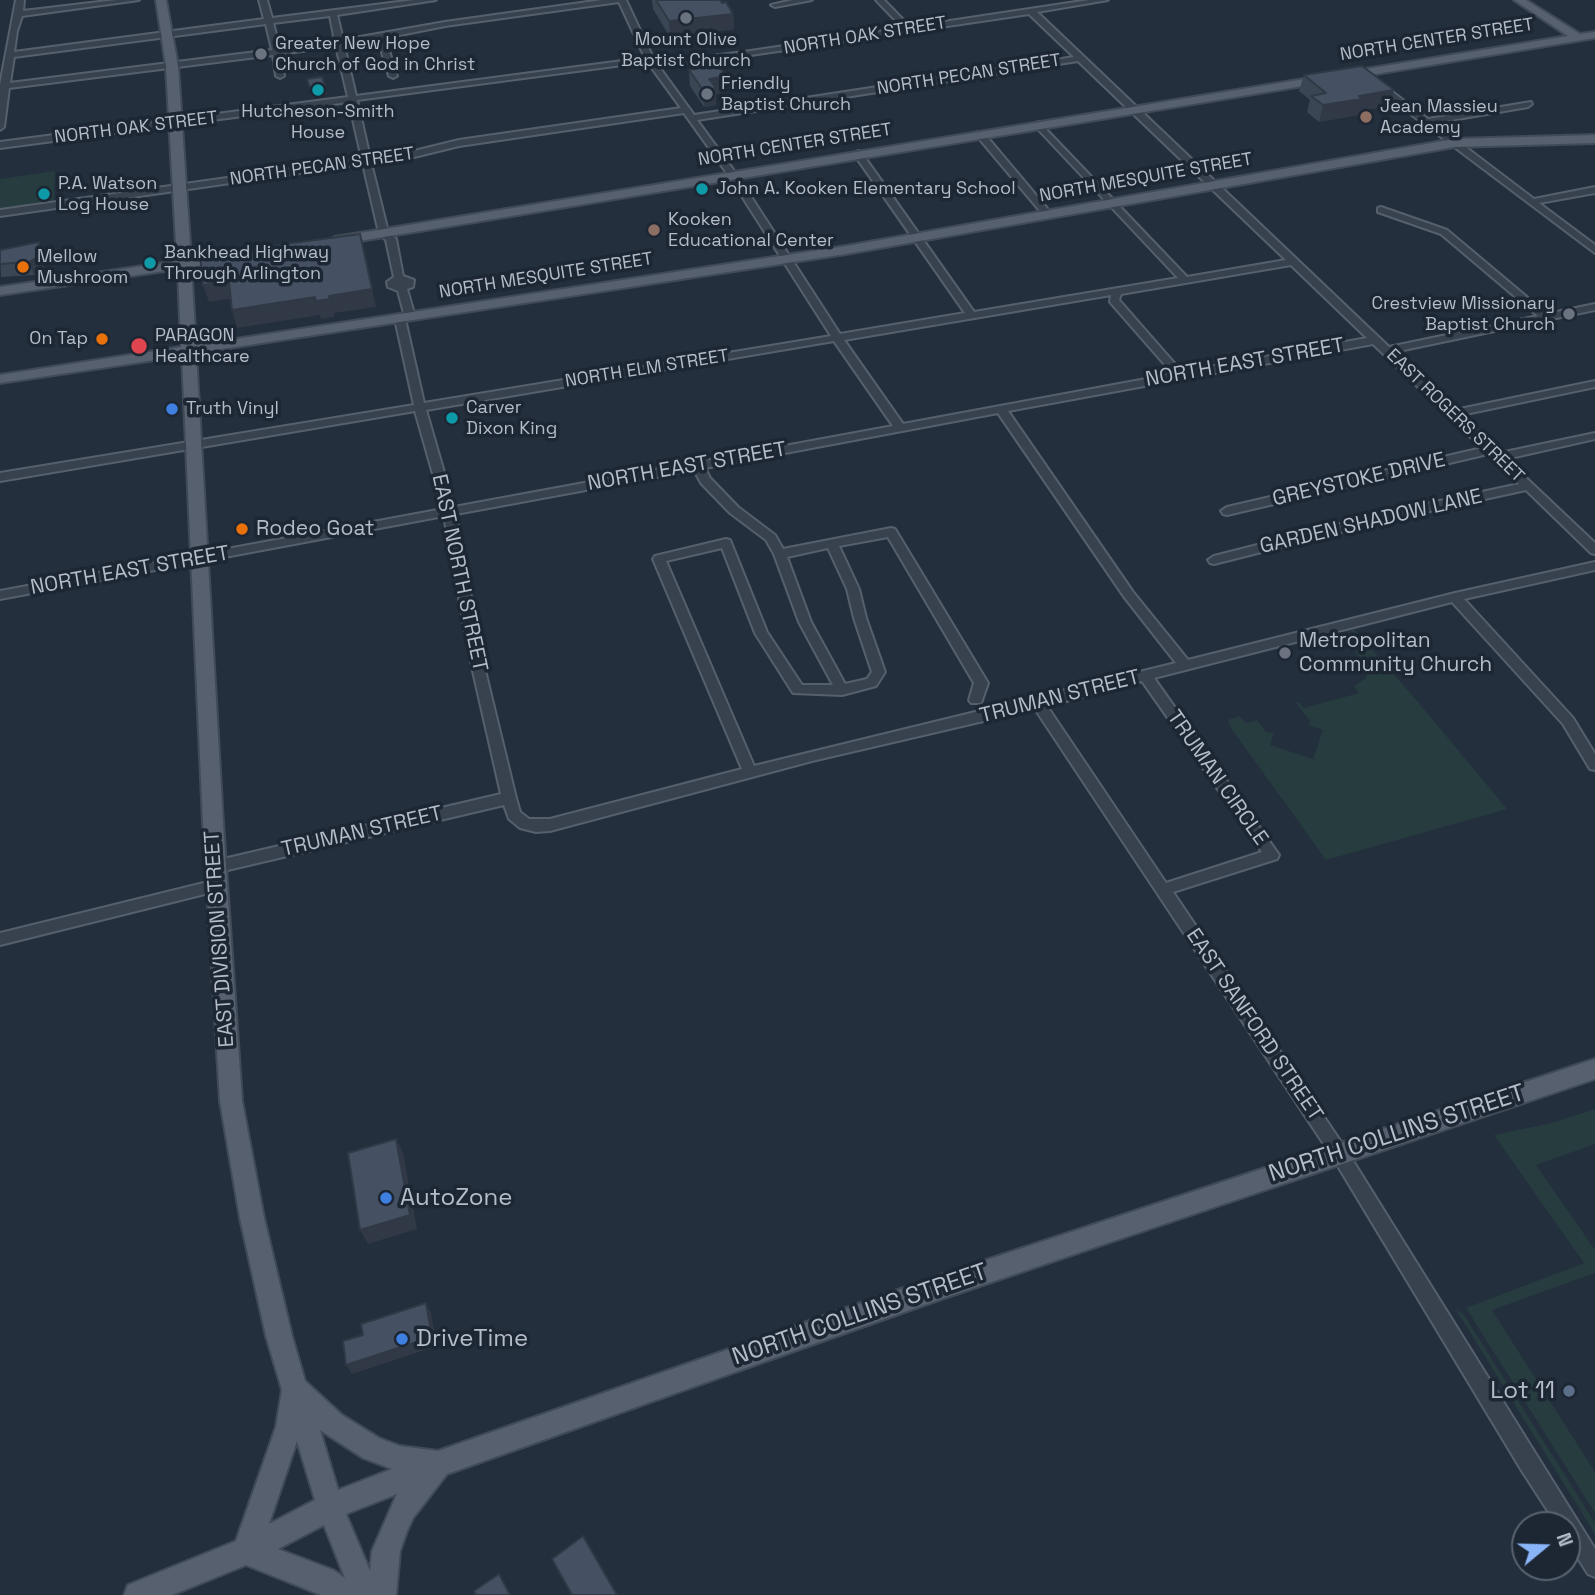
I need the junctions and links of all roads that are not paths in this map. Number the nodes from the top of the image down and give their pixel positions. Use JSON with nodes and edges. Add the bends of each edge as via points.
{"nodes":[{"id":1,"x":20,"y":0,"type":"edge"},
{"id":2,"x":135,"y":0,"type":"edge"},
{"id":3,"x":161,"y":0,"type":"edge"},
{"id":4,"x":263,"y":0,"type":"edge"},
{"id":5,"x":432,"y":0,"type":"edge"},
{"id":6,"x":620,"y":0,"type":"edge"},
{"id":7,"x":808,"y":0,"type":"edge"},
{"id":8,"x":880,"y":0,"type":"edge"},
{"id":9,"x":1104,"y":0,"type":"edge"},
{"id":10,"x":1519,"y":0,"type":"edge"},
{"id":11,"x":405,"y":2,"type":"edge"},
{"id":12,"x":775,"y":5,"type":"dead end"},
{"id":13,"x":1031,"y":11,"type":"junction"},
{"id":14,"x":333,"y":13,"type":"junction"},
{"id":15,"x":19,"y":14,"type":"junction"},
{"id":16,"x":269,"y":22,"type":"junction"},
{"id":17,"x":908,"y":29,"type":"junction"},
{"id":18,"x":167,"y":35,"type":"junction"},
{"id":19,"x":1595,"y":35,"type":"edge"},
{"id":20,"x":381,"y":36,"type":"junction"},
{"id":21,"x":1576,"y":36,"type":"junction"},
{"id":22,"x":341,"y":43,"type":"junction"},
{"id":23,"x":1595,"y":48,"type":"edge"},
{"id":24,"x":277,"y":52,"type":"junction"},
{"id":25,"x":9,"y":55,"type":"junction"},
{"id":26,"x":1080,"y":58,"type":"junction"},
{"id":27,"x":653,"y":62,"type":"junction"},
{"id":28,"x":172,"y":66,"type":"junction"},
{"id":29,"x":1361,"y":72,"type":"junction"},
{"id":30,"x":280,"y":76,"type":"dead end"},
{"id":31,"x":393,"y":76,"type":"dead end"},
{"id":32,"x":2,"y":87,"type":"edge"},
{"id":33,"x":352,"y":99,"type":"junction"},
{"id":34,"x":1528,"y":104,"type":"dead end"},
{"id":35,"x":1133,"y":109,"type":"junction"},
{"id":36,"x":688,"y":114,"type":"junction"},
{"id":37,"x":1427,"y":122,"type":"junction"},
{"id":38,"x":177,"y":123,"type":"junction"},
{"id":39,"x":1039,"y":125,"type":"junction"},
{"id":40,"x":0,"y":127,"type":"edge"},
{"id":41,"x":980,"y":134,"type":"junction"},
{"id":42,"x":1595,"y":139,"type":"edge"},
{"id":43,"x":1454,"y":143,"type":"junction"},
{"id":44,"x":0,"y":145,"type":"edge"},
{"id":45,"x":858,"y":154,"type":"junction"},
{"id":46,"x":366,"y":161,"type":"junction"},
{"id":47,"x":733,"y":175,"type":"junction"},
{"id":48,"x":1212,"y":185,"type":"junction"},
{"id":49,"x":181,"y":187,"type":"junction"},
{"id":50,"x":1595,"y":190,"type":"edge"},
{"id":51,"x":1532,"y":202,"type":"junction"},
{"id":52,"x":1113,"y":203,"type":"junction"},
{"id":53,"x":1381,"y":210,"type":"dead end"},
{"id":54,"x":0,"y":212,"type":"edge"},
{"id":55,"x":1048,"y":215,"type":"junction"},
{"id":56,"x":384,"y":233,"type":"junction"},
{"id":57,"x":918,"y":237,"type":"junction"},
{"id":58,"x":322,"y":243,"type":"edge"},
{"id":59,"x":1595,"y":250,"type":"edge"},
{"id":60,"x":244,"y":256,"type":"edge"},
{"id":61,"x":786,"y":257,"type":"junction"},
{"id":62,"x":1293,"y":262,"type":"junction"},
{"id":63,"x":186,"y":264,"type":"junction"},
{"id":64,"x":1185,"y":280,"type":"junction"},
{"id":65,"x":0,"y":291,"type":"edge"},
{"id":66,"x":1116,"y":292,"type":"junction"},
{"id":67,"x":1595,"y":307,"type":"edge"},
{"id":68,"x":973,"y":317,"type":"junction"},
{"id":69,"x":405,"y":318,"type":"junction"},
{"id":70,"x":1546,"y":318,"type":"junction"},
{"id":71,"x":838,"y":339,"type":"junction"},
{"id":72,"x":1375,"y":340,"type":"junction"},
{"id":73,"x":1386,"y":351,"type":"junction"},
{"id":74,"x":189,"y":352,"type":"junction"},
{"id":75,"x":1179,"y":376,"type":"junction"},
{"id":76,"x":0,"y":379,"type":"edge"},
{"id":77,"x":1595,"y":384,"type":"edge"},
{"id":78,"x":420,"y":408,"type":"junction"},
{"id":79,"x":1000,"y":408,"type":"junction"},
{"id":80,"x":1452,"y":414,"type":"junction"},
{"id":81,"x":899,"y":427,"type":"junction"},
{"id":82,"x":1595,"y":436,"type":"edge"},
{"id":83,"x":194,"y":445,"type":"junction"},
{"id":84,"x":1494,"y":454,"type":"junction"},
{"id":85,"x":697,"y":464,"type":"junction"},
{"id":86,"x":0,"y":477,"type":"edge"},
{"id":87,"x":1528,"y":486,"type":"junction"},
{"id":88,"x":449,"y":510,"type":"junction"},
{"id":89,"x":1227,"y":511,"type":"dead end"},
{"id":90,"x":831,"y":543,"type":"junction"},
{"id":91,"x":1595,"y":550,"type":"edge"},
{"id":92,"x":780,"y":554,"type":"junction"},
{"id":93,"x":200,"y":559,"type":"junction"},
{"id":94,"x":1214,"y":560,"type":"dead end"},
{"id":95,"x":1595,"y":566,"type":"edge"},
{"id":96,"x":0,"y":595,"type":"edge"},
{"id":97,"x":1455,"y":597,"type":"junction"},
{"id":98,"x":1185,"y":665,"type":"junction"},
{"id":99,"x":1145,"y":676,"type":"junction"},
{"id":100,"x":842,"y":690,"type":"junction"},
{"id":101,"x":976,"y":699,"type":"dead end"},
{"id":102,"x":1038,"y":703,"type":"junction"},
{"id":103,"x":1595,"y":765,"type":"edge"},
{"id":104,"x":750,"y":772,"type":"junction"},
{"id":105,"x":509,"y":798,"type":"junction"},
{"id":106,"x":525,"y":824,"type":"joint"},
{"id":107,"x":216,"y":876,"type":"junction"},
{"id":108,"x":1163,"y":890,"type":"junction"},
{"id":109,"x":0,"y":939,"type":"edge"},
{"id":110,"x":1595,"y":1069,"type":"edge"},
{"id":111,"x":1339,"y":1153,"type":"junction"},
{"id":112,"x":294,"y":1388,"type":"junction"},
{"id":113,"x":439,"y":1464,"type":"junction"},
{"id":114,"x":330,"y":1507,"type":"junction"},
{"id":115,"x":246,"y":1551,"type":"junction"},
{"id":116,"x":1595,"y":1567,"type":"edge"},
{"id":117,"x":138,"y":1595,"type":"edge"},
{"id":118,"x":347,"y":1595,"type":"edge"},
{"id":119,"x":366,"y":1595,"type":"edge"},
{"id":120,"x":382,"y":1595,"type":"edge"}],
"edges":[{"from":1,"to":15,"type":"street"},
{"from":2,"to":15,"type":"street"},
{"from":3,"to":18,"type":"main road","name":"EAST DIVISION STREET"},
{"from":4,"to":16,"type":"street"},
{"from":5,"to":11,"type":"street"},
{"from":6,"to":20,"type":"street"},
{"from":6,"to":27,"type":"street"},
{"from":7,"to":12,"type":"street"},
{"from":8,"to":17,"type":"street"},
{"from":9,"to":13,"type":"street","name":"NORTH OAK STREET"},
{"from":10,"to":21,"type":"main road"},
{"from":11,"to":14,"type":"street"},
{"from":13,"to":17,"type":"street","name":"NORTH OAK STREET"},
{"from":13,"to":26,"type":"street","name":"EAST ROGERS STREET"},
{"from":14,"to":16,"type":"street"},
{"from":14,"to":22,"type":"street","name":"EAST NORTH STREET"},
{"from":15,"to":25,"type":"street"},
{"from":16,"to":18,"type":"street"},
{"from":16,"to":24,"type":"street"},
{"from":17,"to":27,"type":"street","name":"NORTH OAK STREET","via":[[692,61]]},
{"from":18,"to":25,"type":"street"},
{"from":18,"to":28,"type":"main road","name":"EAST DIVISION STREET"},
{"from":19,"to":21,"type":"main road","name":"NORTH CENTER STREET"},
{"from":20,"to":22,"type":"street"},
{"from":20,"to":31,"type":"street"},
{"from":21,"to":23,"type":"main road"},
{"from":21,"to":29,"type":"main road","name":"NORTH CENTER STREET"},
{"from":22,"to":24,"type":"street"},
{"from":22,"to":33,"type":"street","name":"EAST NORTH STREET"},
{"from":24,"to":28,"type":"street"},
{"from":24,"to":30,"type":"street"},
{"from":25,"to":32,"type":"street"},
{"from":26,"to":35,"type":"street","name":"EAST ROGERS STREET"},
{"from":26,"to":36,"type":"street","name":"NORTH PECAN STREET"},
{"from":27,"to":33,"type":"street","name":"NORTH OAK STREET"},
{"from":27,"to":36,"type":"street"},
{"from":28,"to":32,"type":"street"},
{"from":28,"to":38,"type":"main road","name":"EAST DIVISION STREET"},
{"from":29,"to":35,"type":"main road","name":"NORTH CENTER STREET"},
{"from":29,"to":37,"type":"street"},
{"from":32,"to":40,"type":"street"},
{"from":33,"to":38,"type":"street","name":"NORTH OAK STREET"},
{"from":33,"to":46,"type":"street","name":"EAST NORTH STREET"},
{"from":34,"to":37,"type":"street"},
{"from":35,"to":39,"type":"main road","name":"NORTH CENTER STREET"},
{"from":35,"to":48,"type":"street","name":"EAST ROGERS STREET"},
{"from":36,"to":46,"type":"street","name":"NORTH PECAN STREET","via":[[459,143]]},
{"from":36,"to":47,"type":"street"},
{"from":37,"to":43,"type":"street"},
{"from":38,"to":44,"type":"street","name":"NORTH OAK STREET"},
{"from":38,"to":49,"type":"main road","name":"EAST DIVISION STREET"},
{"from":39,"to":41,"type":"main road","name":"NORTH CENTER STREET"},
{"from":39,"to":52,"type":"street"},
{"from":41,"to":45,"type":"main road","name":"NORTH CENTER STREET"},
{"from":41,"to":55,"type":"street"},
{"from":42,"to":43,"type":"main road","name":"NORTH MESQUITE STREET"},
{"from":43,"to":48,"type":"main road","name":"NORTH MESQUITE STREET"},
{"from":43,"to":51,"type":"street"},
{"from":45,"to":47,"type":"main road","name":"NORTH CENTER STREET"},
{"from":45,"to":57,"type":"street"},
{"from":46,"to":49,"type":"street","name":"NORTH PECAN STREET"},
{"from":46,"to":56,"type":"street","name":"EAST NORTH STREET"},
{"from":47,"to":56,"type":"main road","name":"NORTH CENTER STREET"},
{"from":47,"to":61,"type":"street"},
{"from":48,"to":52,"type":"main road","name":"NORTH MESQUITE STREET"},
{"from":48,"to":62,"type":"street","name":"EAST ROGERS STREET"},
{"from":49,"to":54,"type":"street","name":"NORTH PECAN STREET"},
{"from":49,"to":63,"type":"main road","name":"EAST DIVISION STREET"},
{"from":50,"to":51,"type":"street"},
{"from":51,"to":59,"type":"street"},
{"from":52,"to":55,"type":"main road","name":"NORTH MESQUITE STREET"},
{"from":52,"to":64,"type":"street"},
{"from":53,"to":70,"type":"street","via":[[1444,232]]},
{"from":55,"to":57,"type":"main road","name":"NORTH MESQUITE STREET"},
{"from":56,"to":58,"type":"main road","name":"NORTH CENTER STREET"},
{"from":56,"to":69,"type":"street","name":"EAST NORTH STREET","via":[[391,239]]},
{"from":57,"to":61,"type":"main road","name":"NORTH MESQUITE STREET"},
{"from":57,"to":68,"type":"street"},
{"from":60,"to":63,"type":"main road"},
{"from":61,"to":69,"type":"main road","name":"NORTH MESQUITE STREET"},
{"from":61,"to":71,"type":"street"},
{"from":62,"to":64,"type":"street","name":"NORTH ELM STREET"},
{"from":62,"to":72,"type":"street","name":"EAST ROGERS STREET"},
{"from":63,"to":65,"type":"main road"},
{"from":63,"to":74,"type":"main road","name":"EAST DIVISION STREET"},
{"from":64,"to":66,"type":"street","name":"NORTH ELM STREET"},
{"from":66,"to":68,"type":"street","name":"NORTH ELM STREET"},
{"from":66,"to":75,"type":"street","via":[[1114,300]]},
{"from":67,"to":70,"type":"street"},
{"from":68,"to":71,"type":"street","name":"NORTH ELM STREET"},
{"from":69,"to":74,"type":"main road","name":"NORTH MESQUITE STREET"},
{"from":69,"to":78,"type":"street","name":"EAST NORTH STREET"},
{"from":70,"to":73,"type":"street"},
{"from":71,"to":78,"type":"street","name":"NORTH ELM STREET"},
{"from":71,"to":81,"type":"street"},
{"from":72,"to":73,"type":"street","name":"EAST ROGERS STREET"},
{"from":72,"to":75,"type":"street","name":"NORTH EAST STREET"},
{"from":73,"to":80,"type":"street","name":"EAST ROGERS STREET"},
{"from":74,"to":76,"type":"main road","name":"NORTH MESQUITE STREET"},
{"from":74,"to":83,"type":"main road","name":"EAST DIVISION STREET"},
{"from":75,"to":79,"type":"street","name":"NORTH EAST STREET"},
{"from":77,"to":80,"type":"street"},
{"from":78,"to":83,"type":"street","name":"NORTH ELM STREET"},
{"from":78,"to":88,"type":"street","name":"EAST NORTH STREET"},
{"from":79,"to":81,"type":"street","name":"NORTH EAST STREET"},
{"from":79,"to":98,"type":"street","via":[[1129,595]]},
{"from":80,"to":84,"type":"street","name":"EAST ROGERS STREET"},
{"from":81,"to":85,"type":"street","name":"NORTH EAST STREET"},
{"from":82,"to":84,"type":"street","name":"GREYSTOKE DRIVE"},
{"from":83,"to":86,"type":"street","name":"NORTH ELM STREET"},
{"from":83,"to":93,"type":"main road","name":"EAST DIVISION STREET"},
{"from":84,"to":87,"type":"street","name":"EAST ROGERS STREET"},
{"from":84,"to":89,"type":"street","name":"GREYSTOKE DRIVE"},
{"from":85,"to":88,"type":"street","name":"NORTH EAST STREET"},
{"from":85,"to":92,"type":"street","via":[[705,480],[771,538]]},
{"from":87,"to":91,"type":"street","name":"EAST ROGERS STREET"},
{"from":87,"to":94,"type":"street","name":"GARDEN SHADOW LANE"},
{"from":88,"to":93,"type":"street","name":"NORTH EAST STREET"},
{"from":88,"to":105,"type":"street","name":"EAST NORTH STREET","via":[[476,658]]},
{"from":90,"to":92,"type":"street"},
{"from":90,"to":100,"type":"street","via":[[853,589],[879,672],[871,683]]},
{"from":90,"to":101,"type":"street","via":[[891,532],[981,683]]},
{"from":92,"to":100,"type":"street","via":[[805,622]]},
{"from":93,"to":96,"type":"street","name":"NORTH EAST STREET"},
{"from":93,"to":107,"type":"main road","name":"EAST DIVISION STREET"},
{"from":95,"to":97,"type":"street","name":"TRUMAN STREET"},
{"from":97,"to":98,"type":"street","name":"TRUMAN STREET"},
{"from":97,"to":103,"type":"street","via":[[1568,720]]},
{"from":98,"to":99,"type":"street","name":"TRUMAN STREET"},
{"from":99,"to":102,"type":"street","name":"TRUMAN STREET"},
{"from":99,"to":108,"type":"street","name":"TRUMAN CIRCLE","via":[[1272,855]]},
{"from":100,"to":104,"type":"street","via":[[799,690],[761,633],[726,543],[659,559]]},
{"from":102,"to":104,"type":"street","name":"TRUMAN STREET"},
{"from":102,"to":108,"type":"street","name":"EAST SANFORD STREET"},
{"from":104,"to":106,"type":"street","name":"TRUMAN STREET","via":[[550,825]]},
{"from":105,"to":106,"type":"street","name":"EAST NORTH STREET","via":[[514,815]]},
{"from":105,"to":107,"type":"street","name":"TRUMAN STREET"},
{"from":107,"to":109,"type":"street","name":"TRUMAN STREET"},
{"from":107,"to":112,"type":"main road","name":"EAST DIVISION STREET","via":[[231,1101],[252,1218]]},
{"from":108,"to":111,"type":"street","name":"EAST SANFORD STREET"},
{"from":110,"to":111,"type":"main road","name":"NORTH COLLINS STREET"},
{"from":111,"to":113,"type":"main road","name":"NORTH COLLINS STREET"},
{"from":111,"to":116,"type":"street","name":"EAST SANFORD STREET"},
{"from":112,"to":113,"type":"main road","via":[[333,1424],[372,1450]]},
{"from":112,"to":114,"type":"main road","name":"EAST DIVISION STREET"},
{"from":112,"to":115,"type":"main road","via":[[289,1427]]},
{"from":113,"to":114,"type":"main road","name":"NORTH COLLINS STREET"},
{"from":113,"to":120,"type":"main road","via":[[403,1508],[394,1528],[386,1551]]},
{"from":114,"to":115,"type":"main road","name":"NORTH COLLINS STREET"},
{"from":114,"to":119,"type":"main road","name":"EAST DIVISION STREET"},
{"from":115,"to":117,"type":"main road","name":"NORTH COLLINS STREET"},
{"from":115,"to":118,"type":"main road","via":[[323,1580]]}]}
